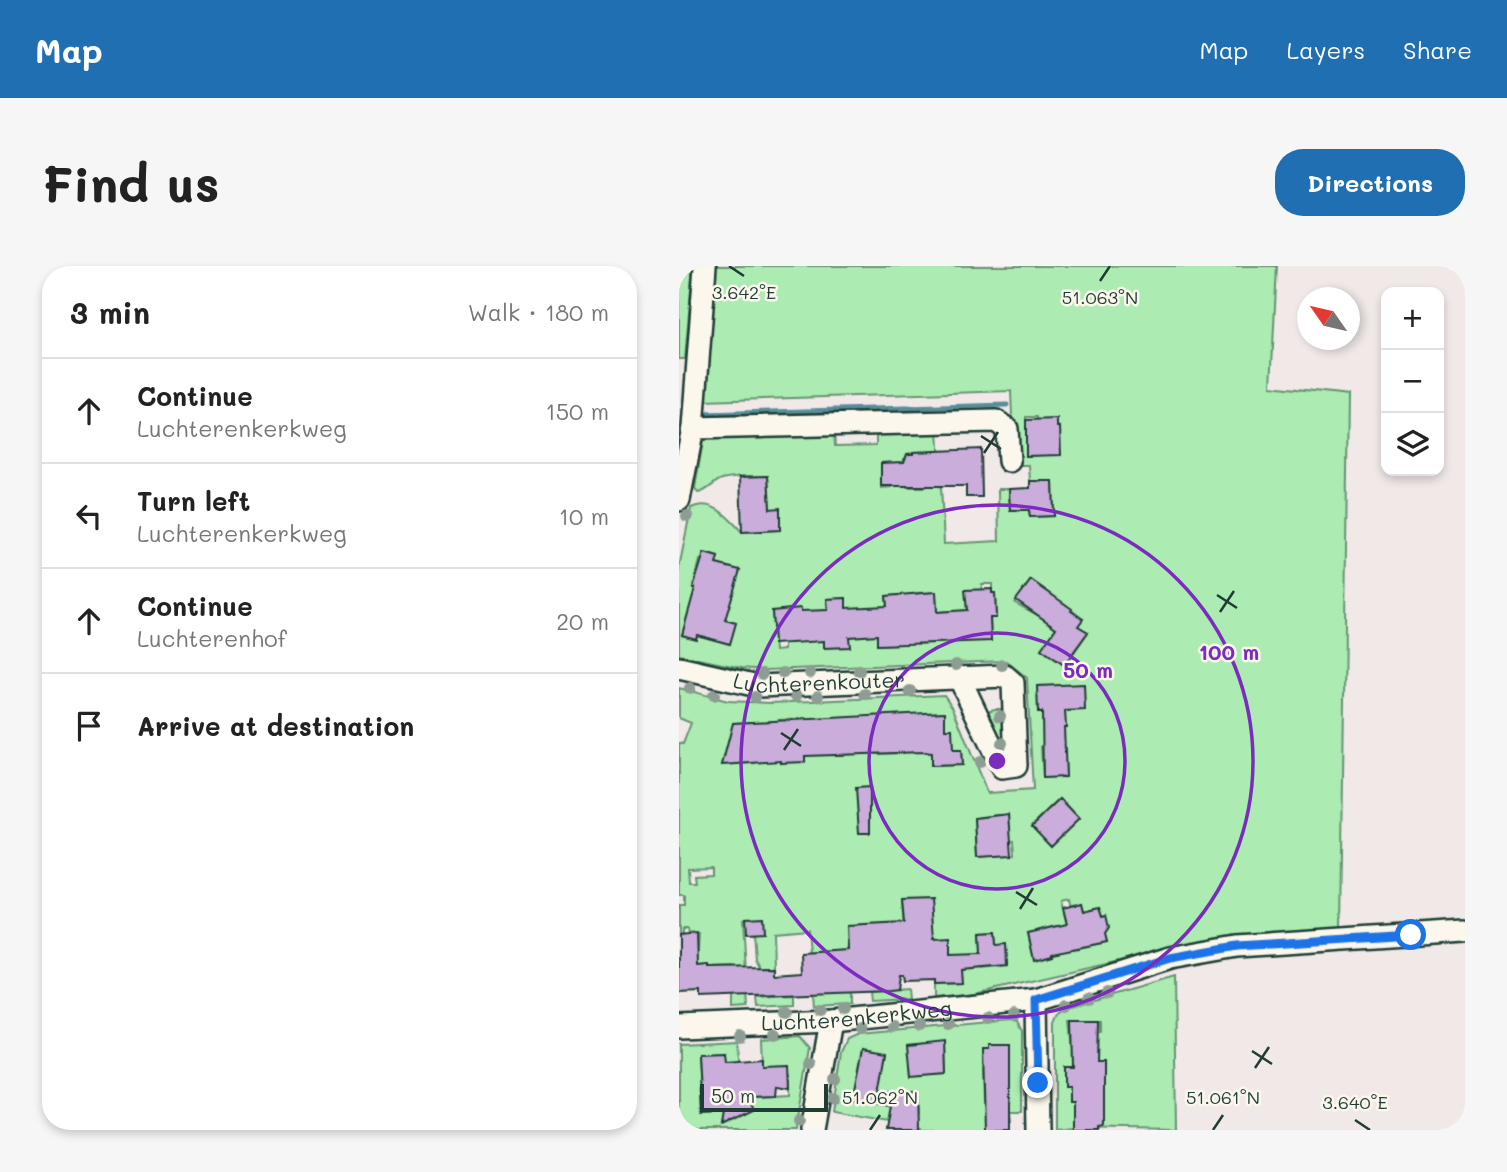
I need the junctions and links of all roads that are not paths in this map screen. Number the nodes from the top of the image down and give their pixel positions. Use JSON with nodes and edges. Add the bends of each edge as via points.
{"nodes":[{"id":1,"x":705,"y":266,"type":"edge"},
{"id":2,"x":693,"y":428,"type":"junction"},
{"id":3,"x":1009,"y":461,"type":"dead end"},
{"id":4,"x":679,"y":500,"type":"edge"},
{"id":5,"x":679,"y":668,"type":"edge"},
{"id":6,"x":959,"y":677,"type":"dead end"},
{"id":7,"x":1465,"y":931,"type":"edge"},
{"id":8,"x":1036,"y":1000,"type":"junction"},
{"id":9,"x":831,"y":1021,"type":"junction"},
{"id":10,"x":679,"y":1027,"type":"edge"},
{"id":11,"x":812,"y":1130,"type":"edge"},
{"id":12,"x":1038,"y":1130,"type":"edge"}],
"edges":[{"from":1,"to":2,"type":"street"},
{"from":2,"to":3,"type":"street","via":[[996,421],[1007,429]]},
{"from":2,"to":4,"type":"street"},
{"from":5,"to":6,"type":"street","name":"Luchterenkouter","via":[[758,686]]},
{"from":7,"to":8,"type":"street","name":"Luchterenkerkweg","via":[[1237,946],[1170,958]]},
{"from":8,"to":9,"type":"street","name":"Luchterenkerkweg"},
{"from":8,"to":12,"type":"street"},
{"from":9,"to":10,"type":"street","name":"Luchterenkerkweg"},
{"from":9,"to":11,"type":"street"}]}
